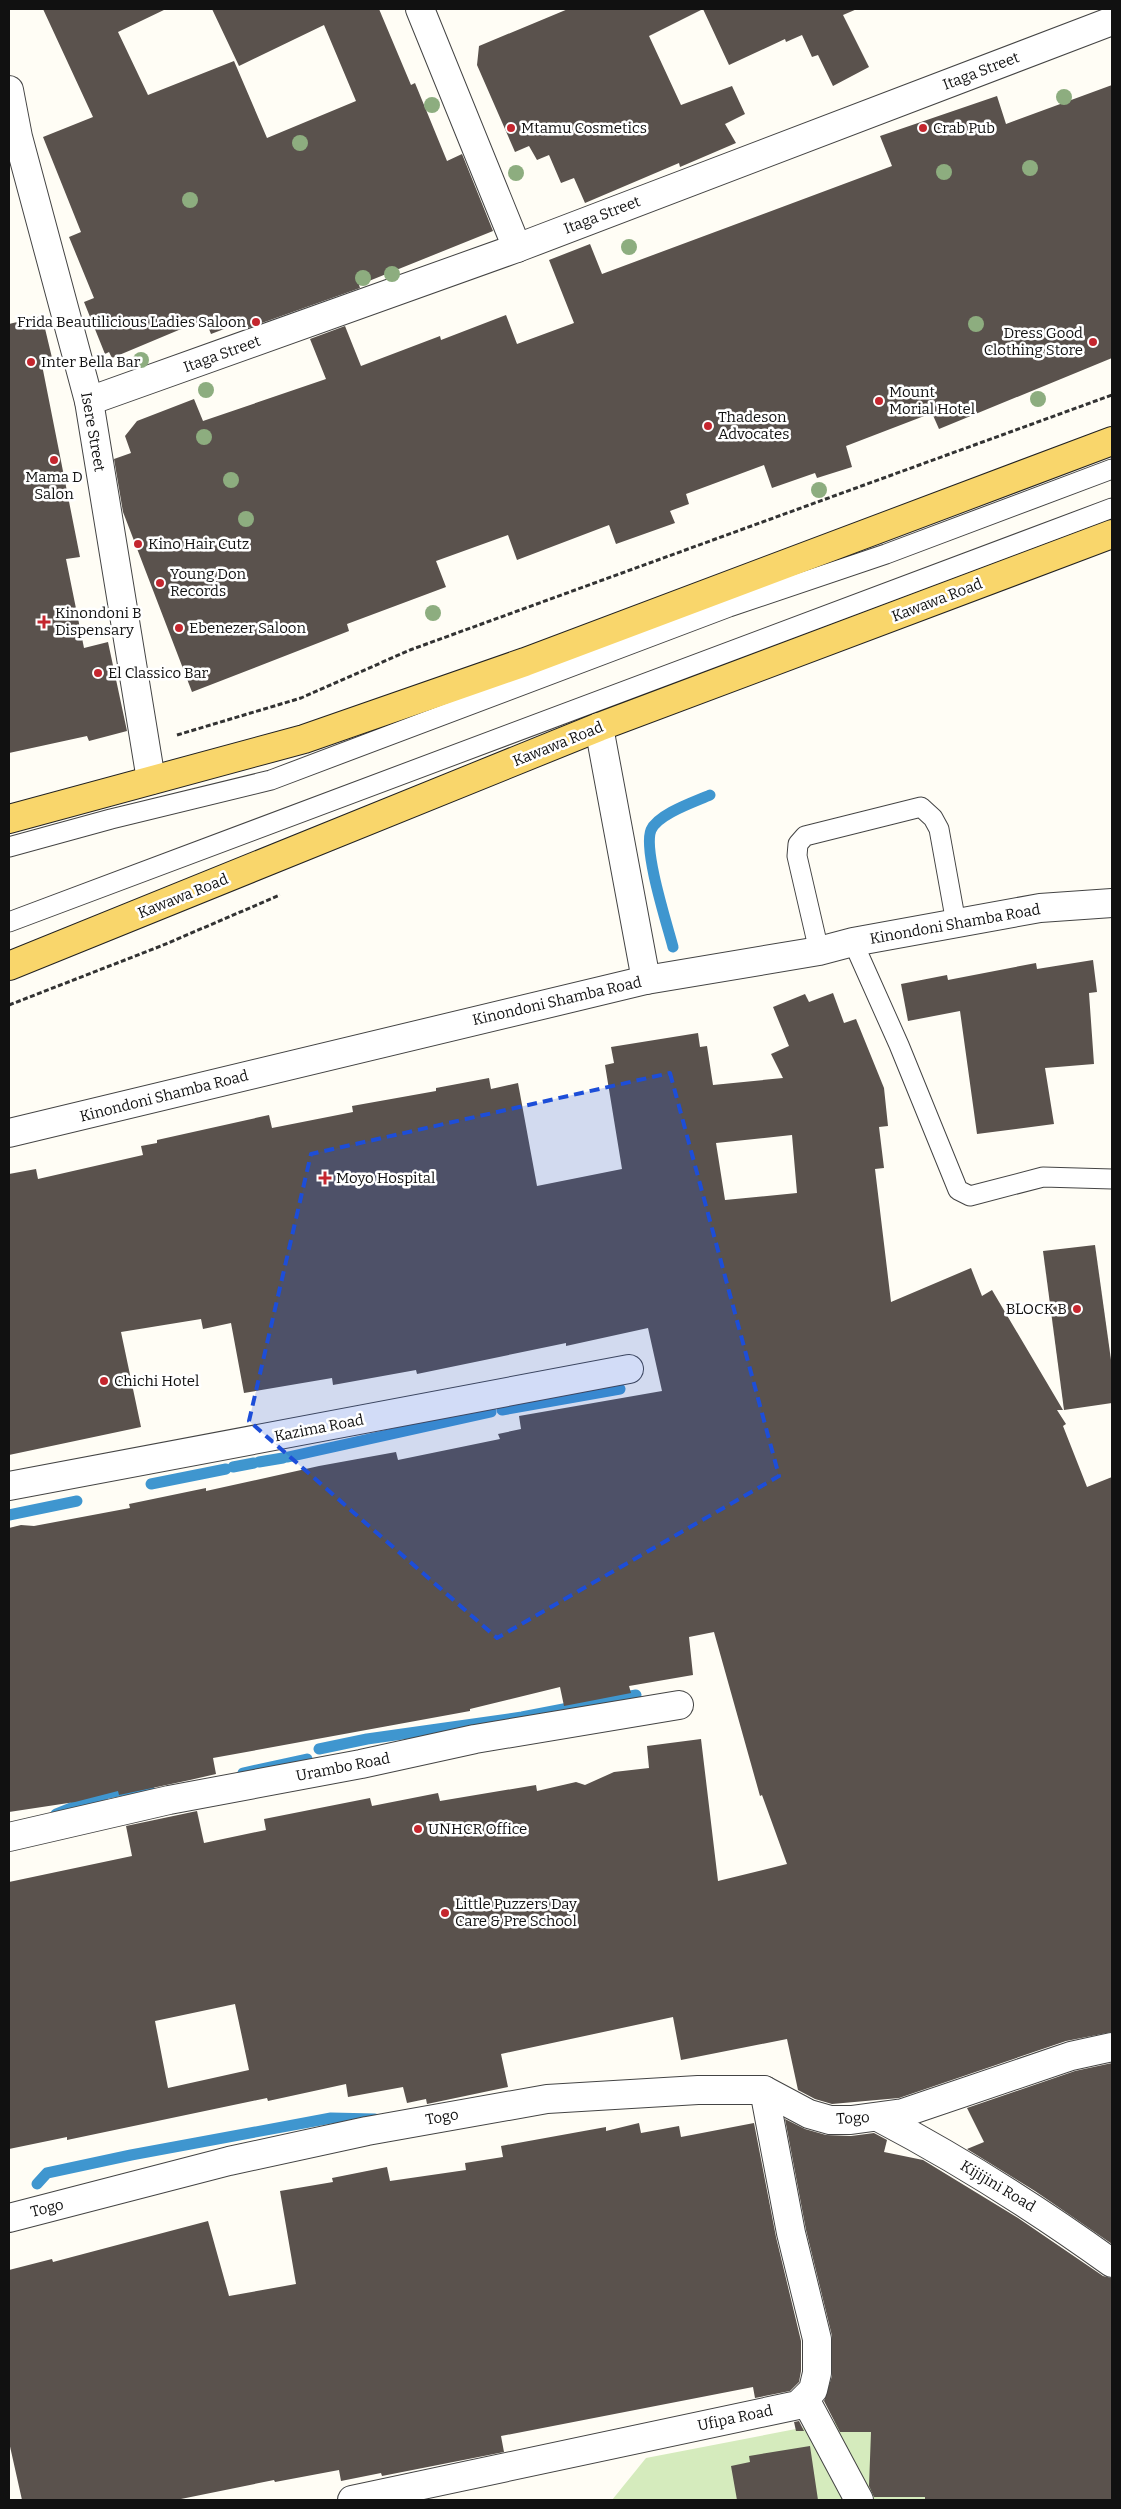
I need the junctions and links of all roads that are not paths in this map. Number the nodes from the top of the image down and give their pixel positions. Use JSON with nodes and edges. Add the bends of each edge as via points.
{"nodes":[{"id":1,"x":425,"y":10,"type":"edge"},
{"id":2,"x":1112,"y":22,"type":"edge"},
{"id":3,"x":9,"y":90,"type":"edge"},
{"id":4,"x":517,"y":248,"type":"junction"},
{"id":5,"x":89,"y":401,"type":"junction"},
{"id":6,"x":1112,"y":442,"type":"edge"},
{"id":7,"x":1112,"y":469,"type":"edge"},
{"id":8,"x":1112,"y":508,"type":"edge"},
{"id":9,"x":1112,"y":534,"type":"edge"},
{"id":10,"x":599,"y":727,"type":"junction"},
{"id":11,"x":151,"y":780,"type":"junction"},
{"id":12,"x":9,"y":819,"type":"edge"},
{"id":13,"x":9,"y":847,"type":"edge"},
{"id":14,"x":1112,"y":903,"type":"edge"},
{"id":15,"x":9,"y":922,"type":"edge"},
{"id":16,"x":956,"y":923,"type":"junction"},
{"id":17,"x":853,"y":942,"type":"junction"},
{"id":18,"x":819,"y":951,"type":"junction"},
{"id":19,"x":9,"y":966,"type":"edge"},
{"id":20,"x":646,"y":980,"type":"junction"},
{"id":21,"x":9,"y":1133,"type":"edge"},
{"id":22,"x":1112,"y":1179,"type":"edge"},
{"id":23,"x":629,"y":1369,"type":"dead end"},
{"id":24,"x":9,"y":1486,"type":"edge"},
{"id":25,"x":679,"y":1705,"type":"dead end"},
{"id":26,"x":9,"y":1837,"type":"edge"},
{"id":27,"x":1112,"y":2047,"type":"edge"},
{"id":28,"x":764,"y":2090,"type":"junction"},
{"id":29,"x":878,"y":2117,"type":"junction"},
{"id":30,"x":9,"y":2218,"type":"edge"},
{"id":31,"x":1112,"y":2263,"type":"edge"},
{"id":32,"x":805,"y":2399,"type":"junction"},
{"id":33,"x":352,"y":2500,"type":"edge"},
{"id":34,"x":859,"y":2500,"type":"edge"}],
"edges":[{"from":1,"to":4,"type":"street"},
{"from":2,"to":4,"type":"street","name":"Itaga Street"},
{"from":3,"to":5,"type":"street","name":"Isere Street","via":[[18,138]]},
{"from":4,"to":5,"type":"street","name":"Itaga Street"},
{"from":5,"to":11,"type":"street","name":"Isere Street"},
{"from":6,"to":11,"type":"main road","via":[[525,662],[304,739]]},
{"from":7,"to":13,"type":"lane","via":[[886,554],[728,607],[271,780]]},
{"from":8,"to":15,"type":"lane","name":"Kawawa Road"},
{"from":9,"to":10,"type":"main road","name":"Kawawa Road"},
{"from":10,"to":19,"type":"main road","name":"Kawawa Road"},
{"from":10,"to":20,"type":"street"},
{"from":11,"to":12,"type":"main road"},
{"from":14,"to":16,"type":"street","name":"Kinondoni Shamba Road","via":[[1040,908]]},
{"from":16,"to":17,"type":"street","name":"Kinondoni Shamba Road"},
{"from":16,"to":18,"type":"lane","via":[[939,829],[921,807],[805,836],[798,844],[797,856]]},
{"from":17,"to":18,"type":"street","name":"Kinondoni Shamba Road"},
{"from":17,"to":22,"type":"lane","via":[[958,1190],[970,1196],[1043,1177]]},
{"from":18,"to":20,"type":"street","name":"Kinondoni Shamba Road"},
{"from":20,"to":21,"type":"street","name":"Kinondoni Shamba Road"},
{"from":23,"to":24,"type":"street","name":"Kazima Road"},
{"from":25,"to":26,"type":"street","name":"Urambo Road","via":[[475,1738],[361,1764],[169,1800]]},
{"from":27,"to":29,"type":"street","name":"Togo","via":[[1071,2056],[903,2113]]},
{"from":28,"to":29,"type":"street","name":"Togo","via":[[794,2107],[830,2120]]},
{"from":28,"to":30,"type":"street","name":"Togo","via":[[608,2094],[547,2099],[470,2112],[229,2161]]},
{"from":28,"to":32,"type":"street","via":[[794,2243],[817,2339],[817,2373],[813,2390]]},
{"from":29,"to":31,"type":"street","name":"Kijijini Road","via":[[933,2146],[1042,2213]]},
{"from":32,"to":33,"type":"street","name":"Ufipa Road","via":[[798,2405]]},
{"from":32,"to":34,"type":"street"}]}
